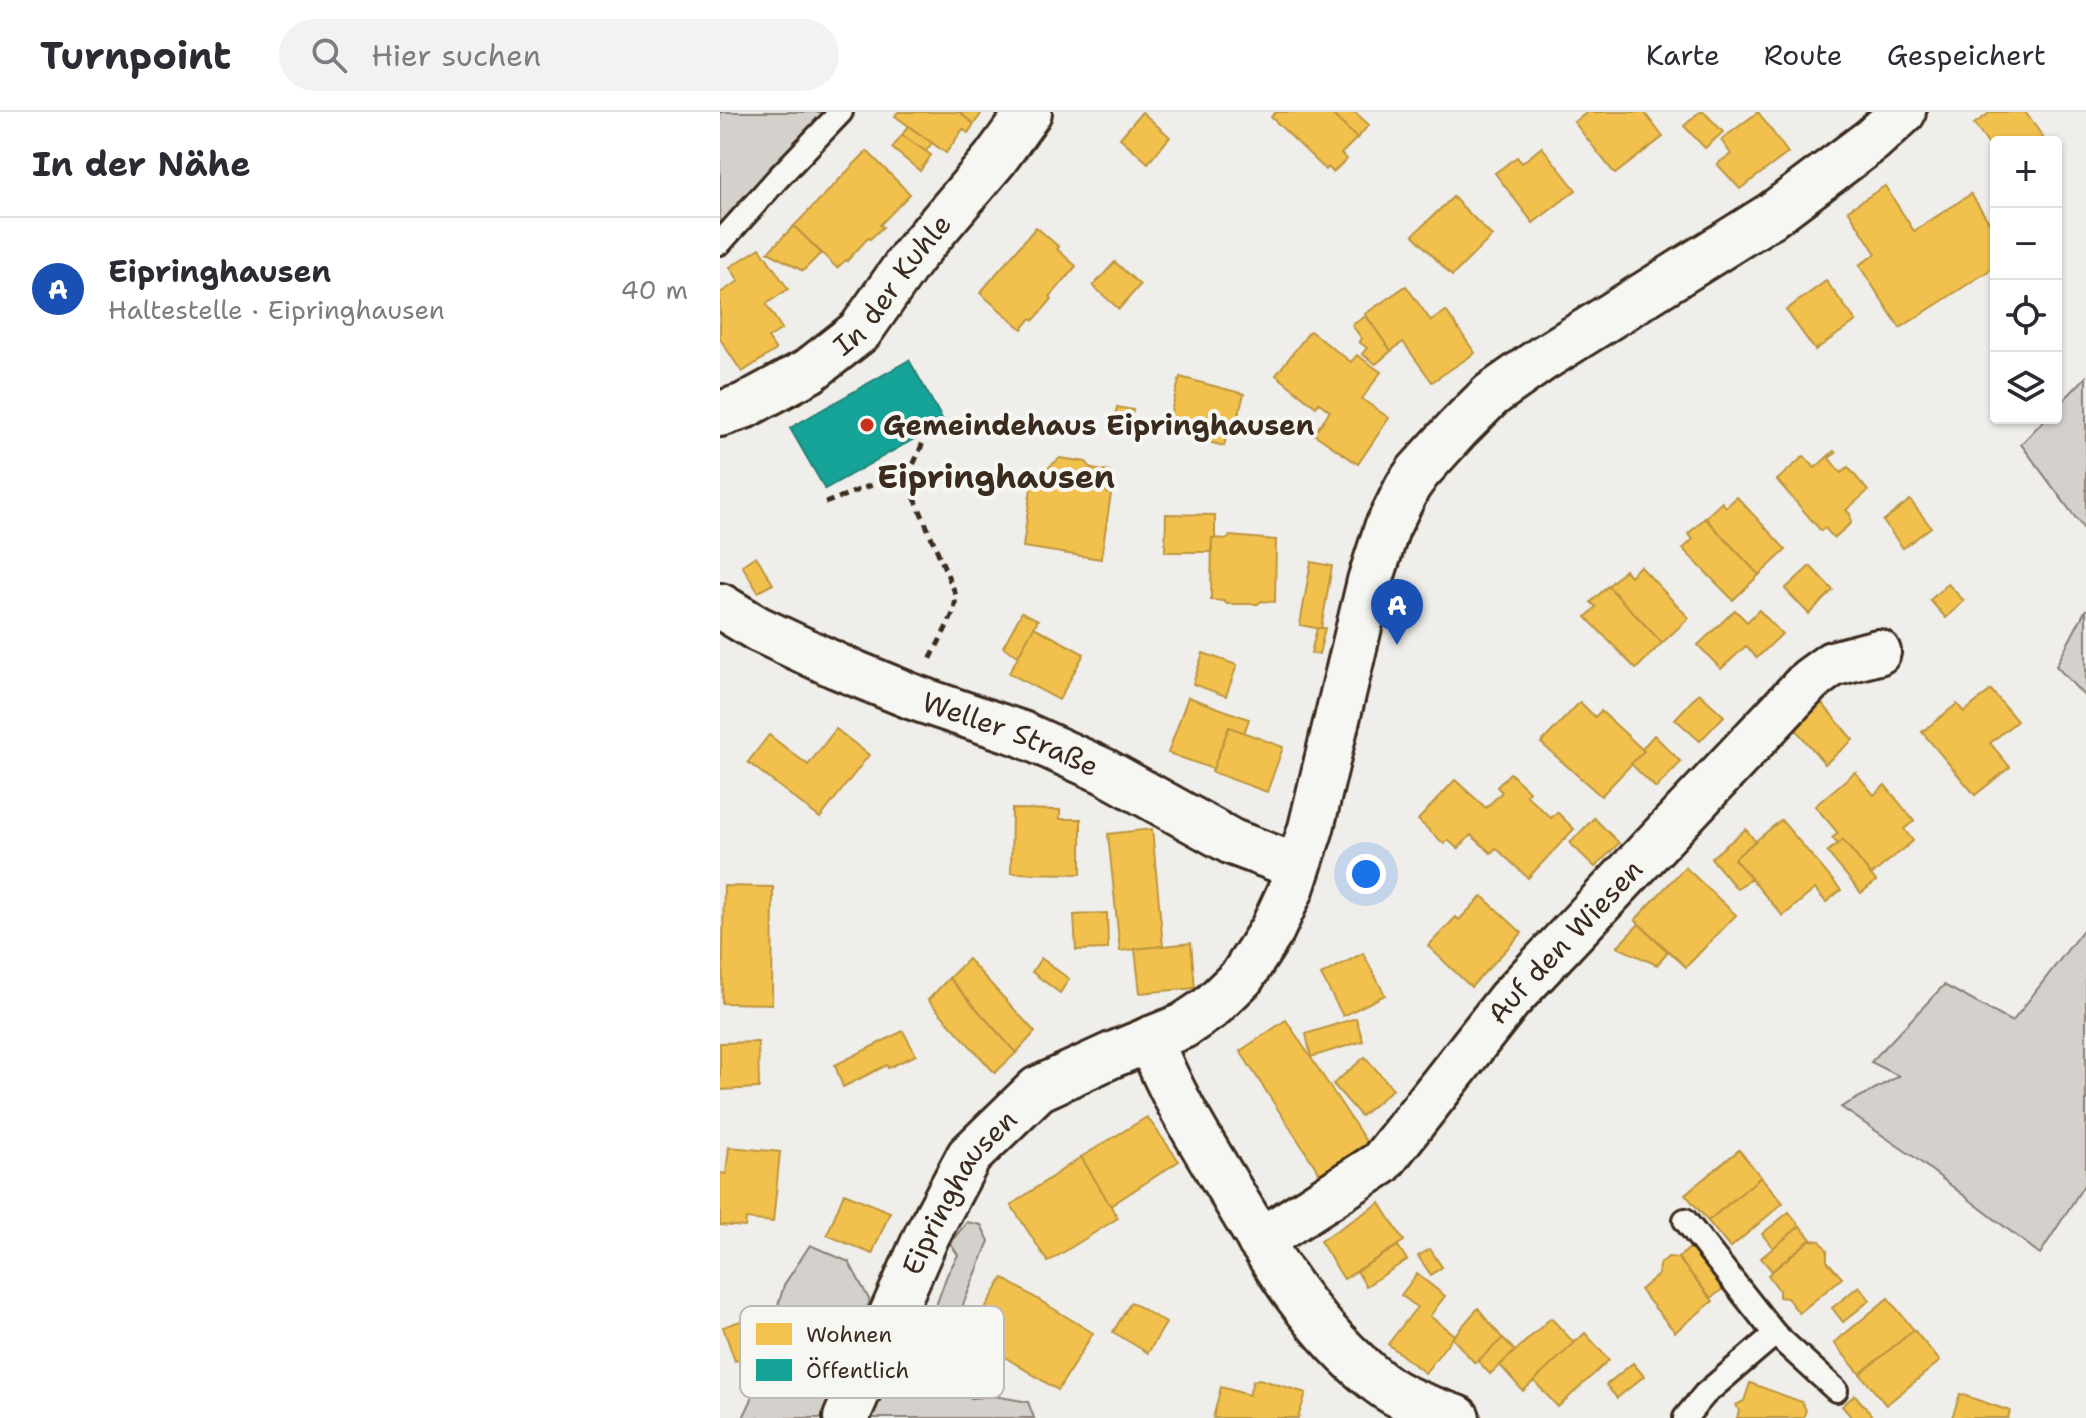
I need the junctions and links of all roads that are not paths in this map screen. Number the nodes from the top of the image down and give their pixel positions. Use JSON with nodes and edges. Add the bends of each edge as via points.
{"nodes":[{"id":1,"x":841,"y":112,"type":"edge"},
{"id":2,"x":1029,"y":112,"type":"edge"},
{"id":3,"x":1903,"y":112,"type":"edge"},
{"id":4,"x":720,"y":243,"type":"edge"},
{"id":5,"x":720,"y":414,"type":"edge"},
{"id":6,"x":720,"y":606,"type":"edge"},
{"id":7,"x":1878,"y":652,"type":"dead end"},
{"id":8,"x":1298,"y":867,"type":"junction"},
{"id":9,"x":1150,"y":1039,"type":"junction"},
{"id":10,"x":1685,"y":1220,"type":"dead end"},
{"id":11,"x":1260,"y":1241,"type":"junction"},
{"id":12,"x":896,"y":1306,"type":"edge"},
{"id":13,"x":1775,"y":1334,"type":"junction"},
{"id":14,"x":1836,"y":1390,"type":"dead end"},
{"id":15,"x":855,"y":1398,"type":"edge"},
{"id":16,"x":846,"y":1418,"type":"edge"},
{"id":17,"x":1457,"y":1418,"type":"edge"},
{"id":18,"x":1685,"y":1418,"type":"edge"}],
"edges":[{"from":1,"to":4,"type":"lane"},
{"from":2,"to":5,"type":"street","name":"In der Kuhle","via":[[912,257],[860,331],[809,371]]},
{"from":3,"to":8,"type":"street","name":"Eipringhausen","via":[[1772,215],[1491,395],[1433,453],[1387,528]]},
{"from":6,"to":8,"type":"street","name":"Weller Straße","via":[[837,666],[1104,771],[1232,842]]},
{"from":7,"to":11,"type":"street","name":"Auf den Wiesen","via":[[1832,664],[1810,680],[1509,1000],[1381,1163]]},
{"from":8,"to":9,"type":"street","name":"Eipringhausen","via":[[1272,930],[1242,977],[1199,1017]]},
{"from":9,"to":11,"type":"street","via":[[1181,1109]]},
{"from":9,"to":12,"type":"street","name":"Eipringhausen","via":[[1038,1089],[969,1156]]},
{"from":10,"to":13,"type":"lane"},
{"from":11,"to":17,"type":"street","via":[[1319,1325],[1351,1358],[1382,1384]]},
{"from":13,"to":14,"type":"lane"},
{"from":13,"to":18,"type":"lane"},
{"from":15,"to":16,"type":"street","name":"Eipringhausen"}]}
